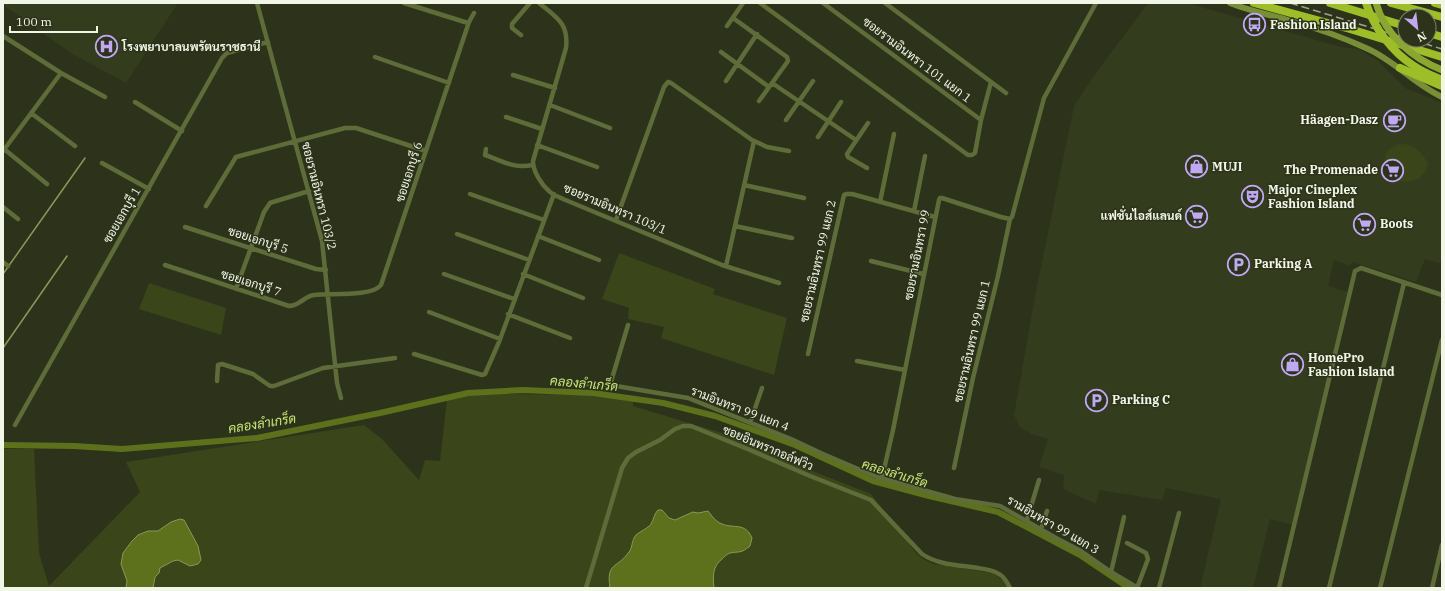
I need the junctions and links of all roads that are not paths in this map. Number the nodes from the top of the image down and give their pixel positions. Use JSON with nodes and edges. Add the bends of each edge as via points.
{"nodes":[{"id":1,"x":258,"y":3,"type":"edge"},
{"id":2,"x":404,"y":3,"type":"edge"},
{"id":3,"x":530,"y":3,"type":"edge"},
{"id":4,"x":539,"y":3,"type":"edge"},
{"id":5,"x":743,"y":3,"type":"edge"},
{"id":6,"x":760,"y":3,"type":"edge"},
{"id":7,"x":823,"y":3,"type":"edge"},
{"id":8,"x":885,"y":3,"type":"edge"},
{"id":9,"x":1096,"y":3,"type":"edge"},
{"id":10,"x":1230,"y":3,"type":"edge"},
{"id":11,"x":1254,"y":3,"type":"edge"},
{"id":12,"x":1330,"y":3,"type":"edge"},
{"id":13,"x":1366,"y":3,"type":"edge"},
{"id":14,"x":1376,"y":3,"type":"edge"},
{"id":15,"x":1391,"y":3,"type":"edge"},
{"id":16,"x":1435,"y":3,"type":"edge"},
{"id":17,"x":1442,"y":5,"type":"edge"},
{"id":18,"x":474,"y":13,"type":"dead end"},
{"id":19,"x":1442,"y":17,"type":"edge"},
{"id":20,"x":733,"y":18,"type":"junction"},
{"id":21,"x":468,"y":24,"type":"junction"},
{"id":22,"x":1397,"y":24,"type":"edge"},
{"id":23,"x":727,"y":26,"type":"dead end"},
{"id":24,"x":757,"y":34,"type":"junction"},
{"id":25,"x":521,"y":35,"type":"dead end"},
{"id":26,"x":3,"y":36,"type":"edge"},
{"id":27,"x":268,"y":42,"type":"junction"},
{"id":28,"x":721,"y":52,"type":"dead end"},
{"id":29,"x":375,"y":57,"type":"dead end"},
{"id":30,"x":1442,"y":57,"type":"edge"},
{"id":31,"x":738,"y":64,"type":"junction"},
{"id":32,"x":1400,"y":68,"type":"junction"},
{"id":33,"x":1442,"y":70,"type":"edge"},
{"id":34,"x":61,"y":73,"type":"junction"},
{"id":35,"x":513,"y":75,"type":"dead end"},
{"id":36,"x":1442,"y":80,"type":"edge"},
{"id":37,"x":726,"y":81,"type":"dead end"},
{"id":38,"x":813,"y":81,"type":"dead end"},
{"id":39,"x":991,"y":82,"type":"junction"},
{"id":40,"x":449,"y":83,"type":"junction"},
{"id":41,"x":771,"y":85,"type":"junction"},
{"id":42,"x":1442,"y":86,"type":"edge"},
{"id":43,"x":555,"y":88,"type":"junction"},
{"id":44,"x":1006,"y":93,"type":"dead end"},
{"id":45,"x":105,"y":97,"type":"dead end"},
{"id":46,"x":1442,"y":97,"type":"edge"},
{"id":47,"x":759,"y":101,"type":"dead end"},
{"id":48,"x":134,"y":102,"type":"dead end"},
{"id":49,"x":800,"y":102,"type":"junction"},
{"id":50,"x":841,"y":102,"type":"dead end"},
{"id":51,"x":550,"y":105,"type":"junction"},
{"id":52,"x":31,"y":113,"type":"junction"},
{"id":53,"x":506,"y":117,"type":"dead end"},
{"id":54,"x":786,"y":120,"type":"dead end"},
{"id":55,"x":981,"y":120,"type":"junction"},
{"id":56,"x":828,"y":121,"type":"junction"},
{"id":57,"x":868,"y":123,"type":"dead end"},
{"id":58,"x":610,"y":128,"type":"dead end"},
{"id":59,"x":542,"y":129,"type":"junction"},
{"id":60,"x":182,"y":131,"type":"junction"},
{"id":61,"x":894,"y":134,"type":"dead end"},
{"id":62,"x":818,"y":137,"type":"dead end"},
{"id":63,"x":856,"y":140,"type":"junction"},
{"id":64,"x":295,"y":141,"type":"junction"},
{"id":65,"x":754,"y":141,"type":"junction"},
{"id":66,"x":537,"y":145,"type":"junction"},
{"id":67,"x":75,"y":146,"type":"dead end"},
{"id":68,"x":486,"y":149,"type":"dead end"},
{"id":69,"x":4,"y":150,"type":"edge"},
{"id":70,"x":426,"y":151,"type":"junction"},
{"id":71,"x":789,"y":151,"type":"dead end"},
{"id":72,"x":925,"y":156,"type":"dead end"},
{"id":73,"x":102,"y":163,"type":"dead end"},
{"id":74,"x":533,"y":164,"type":"junction"},
{"id":75,"x":597,"y":167,"type":"dead end"},
{"id":76,"x":867,"y":168,"type":"dead end"},
{"id":77,"x":47,"y":184,"type":"dead end"},
{"id":78,"x":744,"y":185,"type":"junction"},
{"id":79,"x":149,"y":189,"type":"junction"},
{"id":80,"x":309,"y":191,"type":"junction"},
{"id":81,"x":470,"y":194,"type":"dead end"},
{"id":82,"x":554,"y":194,"type":"junction"},
{"id":83,"x":804,"y":198,"type":"dead end"},
{"id":84,"x":880,"y":202,"type":"junction"},
{"id":85,"x":206,"y":206,"type":"dead end"},
{"id":86,"x":3,"y":207,"type":"edge"},
{"id":87,"x":914,"y":211,"type":"junction"},
{"id":88,"x":935,"y":217,"type":"junction"},
{"id":89,"x":18,"y":219,"type":"dead end"},
{"id":90,"x":1010,"y":219,"type":"junction"},
{"id":91,"x":544,"y":220,"type":"junction"},
{"id":92,"x":616,"y":220,"type":"junction"},
{"id":93,"x":735,"y":226,"type":"junction"},
{"id":94,"x":185,"y":227,"type":"dead end"},
{"id":95,"x":457,"y":234,"type":"dead end"},
{"id":96,"x":538,"y":236,"type":"junction"},
{"id":97,"x":792,"y":238,"type":"dead end"},
{"id":98,"x":251,"y":248,"type":"junction"},
{"id":99,"x":529,"y":260,"type":"junction"},
{"id":100,"x":599,"y":260,"type":"dead end"},
{"id":101,"x":871,"y":261,"type":"dead end"},
{"id":102,"x":3,"y":262,"type":"edge"},
{"id":103,"x":165,"y":265,"type":"dead end"},
{"id":104,"x":8,"y":266,"type":"dead end"},
{"id":105,"x":726,"y":266,"type":"junction"},
{"id":106,"x":326,"y":270,"type":"junction"},
{"id":107,"x":444,"y":274,"type":"dead end"},
{"id":108,"x":523,"y":274,"type":"junction"},
{"id":109,"x":924,"y":274,"type":"junction"},
{"id":110,"x":780,"y":283,"type":"dead end"},
{"id":111,"x":1404,"y":283,"type":"junction"},
{"id":112,"x":236,"y":288,"type":"junction"},
{"id":113,"x":328,"y":294,"type":"junction"},
{"id":114,"x":1442,"y":295,"type":"edge"},
{"id":115,"x":583,"y":298,"type":"dead end"},
{"id":116,"x":514,"y":299,"type":"junction"},
{"id":117,"x":429,"y":312,"type":"dead end"},
{"id":118,"x":508,"y":314,"type":"junction"},
{"id":119,"x":628,"y":325,"type":"dead end"},
{"id":120,"x":570,"y":338,"type":"dead end"},
{"id":121,"x":500,"y":339,"type":"junction"},
{"id":122,"x":1442,"y":340,"type":"edge"},
{"id":123,"x":414,"y":354,"type":"dead end"},
{"id":124,"x":808,"y":354,"type":"dead end"},
{"id":125,"x":395,"y":358,"type":"dead end"},
{"id":126,"x":857,"y":361,"type":"dead end"},
{"id":127,"x":336,"y":365,"type":"junction"},
{"id":128,"x":905,"y":370,"type":"junction"},
{"id":129,"x":217,"y":381,"type":"dead end"},
{"id":130,"x":585,"y":384,"type":"dead end"},
{"id":131,"x":610,"y":385,"type":"junction"},
{"id":132,"x":762,"y":388,"type":"dead end"},
{"id":133,"x":340,"y":398,"type":"dead end"},
{"id":134,"x":750,"y":423,"type":"junction"},
{"id":135,"x":15,"y":425,"type":"dead end"},
{"id":136,"x":954,"y":468,"type":"dead end"},
{"id":137,"x":882,"y":478,"type":"junction"},
{"id":138,"x":1039,"y":480,"type":"dead end"},
{"id":139,"x":1047,"y":511,"type":"dead end"},
{"id":140,"x":1179,"y":513,"type":"dead end"},
{"id":141,"x":1124,"y":517,"type":"dead end"},
{"id":142,"x":1027,"y":520,"type":"junction"},
{"id":143,"x":1041,"y":529,"type":"junction"},
{"id":144,"x":1126,"y":543,"type":"dead end"},
{"id":145,"x":1442,"y":545,"type":"edge"},
{"id":146,"x":1111,"y":572,"type":"junction"},
{"id":147,"x":586,"y":588,"type":"edge"},
{"id":148,"x":1010,"y":588,"type":"edge"},
{"id":149,"x":1138,"y":588,"type":"edge"},
{"id":150,"x":1159,"y":588,"type":"edge"},
{"id":151,"x":1279,"y":588,"type":"edge"},
{"id":152,"x":1330,"y":588,"type":"edge"},
{"id":153,"x":1380,"y":588,"type":"edge"},
{"id":154,"x":1432,"y":588,"type":"edge"}],
"edges":[{"from":1,"to":27,"type":"street","name":"ซอยรามอินทรา 103/2"},
{"from":2,"to":21,"type":"street"},
{"from":3,"to":25,"type":"street","via":[[512,24],[512,28]]},
{"from":4,"to":43,"type":"street","via":[[562,24],[567,35]]},
{"from":5,"to":20,"type":"street"},
{"from":6,"to":55,"type":"street","via":[[968,155],[974,153]]},
{"from":7,"to":55,"type":"street","name":"ซอยรามอินทรา 101 แยก 1"},
{"from":8,"to":39,"type":"street"},
{"from":9,"to":90,"type":"street","via":[[1044,98]]},
{"from":10,"to":32,"type":"main road","via":[[1354,42]]},
{"from":11,"to":30,"type":"highway"},
{"from":12,"to":22,"type":"highway"},
{"from":13,"to":36,"type":"highway","bridge":true,"via":[[1368,12],[1388,43],[1414,67]]},
{"from":14,"to":33,"type":"main road","bridge":true,"via":[[1387,28],[1398,42]]},
{"from":15,"to":19,"type":"highway"},
{"from":16,"to":17,"type":"highway"},
{"from":18,"to":21,"type":"street","name":"ซอยเอกบุรี 6"},
{"from":20,"to":23,"type":"street"},
{"from":20,"to":24,"type":"street"},
{"from":21,"to":40,"type":"street","name":"ซอยเอกบุรี 6"},
{"from":24,"to":31,"type":"street"},
{"from":24,"to":41,"type":"street","via":[[787,57],[788,61]]},
{"from":26,"to":34,"type":"street"},
{"from":27,"to":60,"type":"street","name":"ซอยเอกบุรี 1","via":[[225,55]]},
{"from":27,"to":64,"type":"street","name":"ซอยรามอินทรา 103/2"},
{"from":28,"to":31,"type":"street"},
{"from":29,"to":40,"type":"street"},
{"from":31,"to":37,"type":"street"},
{"from":31,"to":41,"type":"street"},
{"from":32,"to":42,"type":"highway"},
{"from":32,"to":46,"type":"main road","via":[[1419,84]]},
{"from":34,"to":45,"type":"street"},
{"from":34,"to":52,"type":"street"},
{"from":35,"to":43,"type":"street"},
{"from":38,"to":49,"type":"street"},
{"from":39,"to":44,"type":"street"},
{"from":39,"to":55,"type":"street"},
{"from":40,"to":70,"type":"street","name":"ซอยเอกบุรี 6"},
{"from":41,"to":47,"type":"street"},
{"from":41,"to":49,"type":"street"},
{"from":43,"to":51,"type":"street"},
{"from":48,"to":60,"type":"street"},
{"from":49,"to":54,"type":"street"},
{"from":49,"to":56,"type":"street"},
{"from":50,"to":56,"type":"street"},
{"from":51,"to":58,"type":"street"},
{"from":51,"to":59,"type":"street"},
{"from":52,"to":67,"type":"street"},
{"from":52,"to":69,"type":"street"},
{"from":53,"to":59,"type":"street"},
{"from":56,"to":62,"type":"street"},
{"from":56,"to":63,"type":"street"},
{"from":57,"to":63,"type":"street"},
{"from":59,"to":66,"type":"street"},
{"from":60,"to":79,"type":"street","name":"ซอยเอกบุรี 1"},
{"from":61,"to":84,"type":"street"},
{"from":63,"to":76,"type":"street","via":[[847,156]]},
{"from":64,"to":70,"type":"street","via":[[351,127]]},
{"from":64,"to":80,"type":"street","name":"ซอยรามอินทรา 103/2"},
{"from":64,"to":85,"type":"street","via":[[236,157]]},
{"from":65,"to":71,"type":"street","via":[[766,147]]},
{"from":65,"to":78,"type":"street"},
{"from":65,"to":92,"type":"street","via":[[671,83],[666,84]]},
{"from":66,"to":74,"type":"street"},
{"from":66,"to":75,"type":"street"},
{"from":68,"to":74,"type":"street","via":[[485,155],[510,164],[522,167]]},
{"from":69,"to":77,"type":"street"},
{"from":70,"to":113,"type":"street","name":"ซอยเอกบุรี 6","via":[[379,288],[372,291]]},
{"from":72,"to":87,"type":"street"},
{"from":73,"to":79,"type":"street"},
{"from":74,"to":82,"type":"street","name":"ซอยรามอินทรา 103/1","via":[[537,176]]},
{"from":78,"to":83,"type":"street"},
{"from":78,"to":93,"type":"street"},
{"from":79,"to":135,"type":"street","name":"ซอยเอกบุรี 1"},
{"from":80,"to":98,"type":"street","via":[[270,203],[264,212]]},
{"from":80,"to":106,"type":"street","name":"ซอยรามอินทรา 103/2","via":[[322,240]]},
{"from":81,"to":91,"type":"street"},
{"from":82,"to":91,"type":"street"},
{"from":82,"to":92,"type":"street","name":"ซอยรามอินทรา 103/1"},
{"from":84,"to":87,"type":"street","name":"ซอยรามอินทรา 99 แยก 2"},
{"from":84,"to":124,"type":"street","name":"ซอยรามอินทรา 99 แยก 2","via":[[852,194],[844,195]]},
{"from":86,"to":89,"type":"street"},
{"from":87,"to":88,"type":"street","name":"ซอยรามอินทรา 99 แยก 2"},
{"from":88,"to":90,"type":"street","name":"ซอยรามอินทรา 99","via":[[939,200],[942,198]]},
{"from":88,"to":109,"type":"street","name":"ซอยรามอินทรา 99"},
{"from":90,"to":136,"type":"street","name":"ซอยรามอินทรา 99 แยก 1"},
{"from":91,"to":96,"type":"street"},
{"from":92,"to":105,"type":"street","name":"ซอยรามอินทรา 103/1"},
{"from":93,"to":97,"type":"street"},
{"from":93,"to":105,"type":"street"},
{"from":94,"to":98,"type":"street","name":"ซอยเอกบุรี 5"},
{"from":95,"to":99,"type":"street"},
{"from":96,"to":99,"type":"street"},
{"from":96,"to":100,"type":"street"},
{"from":98,"to":106,"type":"street","name":"ซอยเอกบุรี 5"},
{"from":98,"to":112,"type":"street"},
{"from":99,"to":108,"type":"street"},
{"from":101,"to":109,"type":"street"},
{"from":102,"to":104,"type":"street"},
{"from":103,"to":112,"type":"street","name":"ซอยเอกบุรี 7"},
{"from":105,"to":110,"type":"street","name":"ซอยรามอินทรา 103/1"},
{"from":106,"to":113,"type":"street","name":"ซอยรามอินทรา 103/2"},
{"from":107,"to":116,"type":"street"},
{"from":108,"to":115,"type":"street"},
{"from":108,"to":116,"type":"street"},
{"from":109,"to":128,"type":"street","name":"ซอยรามอินทรา 99"},
{"from":111,"to":114,"type":"street"},
{"from":111,"to":151,"type":"street","via":[[1361,268],[1355,271]]},
{"from":111,"to":152,"type":"street"},
{"from":112,"to":113,"type":"street","name":"ซอยเอกบุรี 7","via":[[289,306],[296,306],[309,296]]},
{"from":113,"to":127,"type":"street","name":"ซอยรามอินทรา 103/2"},
{"from":116,"to":118,"type":"street"},
{"from":117,"to":121,"type":"street"},
{"from":118,"to":120,"type":"street"},
{"from":118,"to":121,"type":"street"},
{"from":119,"to":131,"type":"street"},
{"from":121,"to":123,"type":"street","via":[[487,371],[482,375]]},
{"from":122,"to":153,"type":"street"},
{"from":125,"to":127,"type":"street"},
{"from":126,"to":128,"type":"street"},
{"from":127,"to":129,"type":"street","via":[[270,386],[253,374],[222,364],[218,365]]},
{"from":127,"to":133,"type":"street","name":"ซอยรามอินทรา 103/2"},
{"from":128,"to":137,"type":"street","name":"ซอยรามอินทรา 99"},
{"from":130,"to":131,"type":"street","name":"รามอินทรา 99 แยก 4"},
{"from":131,"to":134,"type":"street","name":"รามอินทรา 99 แยก 4","via":[[688,398]]},
{"from":132,"to":134,"type":"street"},
{"from":134,"to":137,"type":"street","name":"รามอินทรา 99 แยก 4"},
{"from":137,"to":142,"type":"street","name":"รามอินทรา 99 แยก 3","via":[[955,499],[1000,506]]},
{"from":138,"to":142,"type":"street"},
{"from":139,"to":143,"type":"street"},
{"from":140,"to":150,"type":"street"},
{"from":141,"to":146,"type":"street"},
{"from":142,"to":143,"type":"street","name":"รามอินทรา 99 แยก 3"},
{"from":143,"to":146,"type":"street","name":"รามอินทรา 99 แยก 3","via":[[1081,551]]},
{"from":144,"to":149,"type":"street","via":[[1146,553],[1148,559]]},
{"from":145,"to":154,"type":"street"},
{"from":146,"to":149,"type":"street","name":"รามอินทรา 99 แยก 3"},
{"from":147,"to":148,"type":"street","name":"ซอยอินทรากอล์ฟวิว","via":[[622,468],[628,458],[636,452],[683,426],[691,426],[871,500],[928,558],[998,573],[1004,577]]}]}
